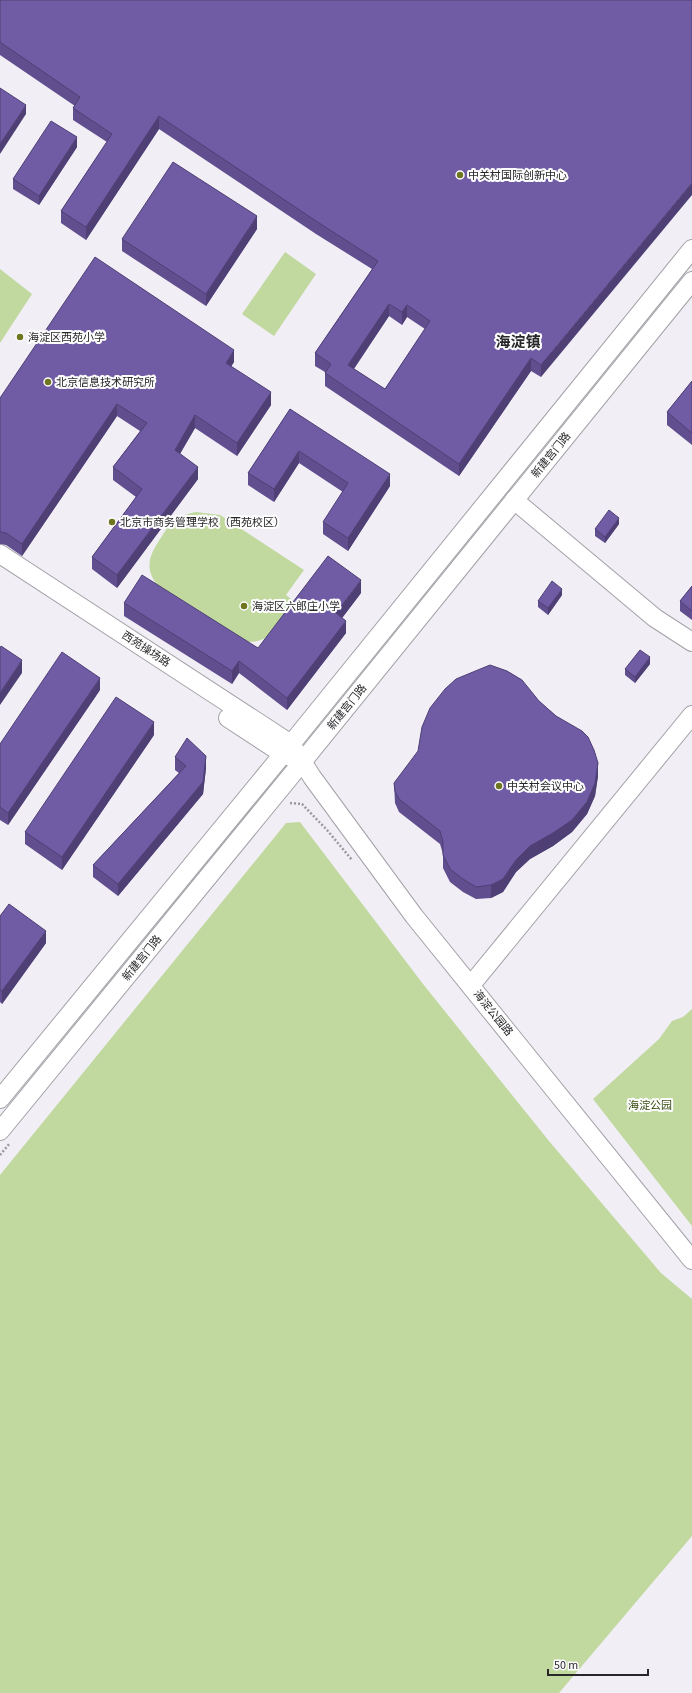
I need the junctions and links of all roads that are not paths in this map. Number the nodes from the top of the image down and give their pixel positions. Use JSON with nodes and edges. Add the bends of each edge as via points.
{"nodes":[{"id":1,"x":692,"y":249,"type":"edge"},
{"id":2,"x":692,"y":281,"type":"edge"},
{"id":3,"x":514,"y":500,"type":"junction"},
{"id":4,"x":0,"y":554,"type":"edge"},
{"id":5,"x":0,"y":567,"type":"edge"},
{"id":6,"x":692,"y":642,"type":"edge"},
{"id":7,"x":692,"y":715,"type":"edge"},
{"id":8,"x":287,"y":749,"type":"junction"},
{"id":9,"x":303,"y":761,"type":"junction"},
{"id":10,"x":471,"y":985,"type":"junction"},
{"id":11,"x":0,"y":1099,"type":"edge"},
{"id":12,"x":0,"y":1131,"type":"edge"},
{"id":13,"x":692,"y":1260,"type":"edge"}],
"edges":[{"from":1,"to":8,"type":"street","name":"新建宫门路"},
{"from":2,"to":3,"type":"street","name":"新建宫门路"},
{"from":3,"to":6,"type":"street","via":[[655,618]]},
{"from":3,"to":9,"type":"street","name":"新建宫门路"},
{"from":4,"to":8,"type":"street","name":"西苑操场路"},
{"from":5,"to":8,"type":"street","name":"西苑操场路"},
{"from":7,"to":10,"type":"street"},
{"from":8,"to":9,"type":"street","name":"海淀公园路"},
{"from":8,"to":11,"type":"street","name":"新建宫门路"},
{"from":9,"to":10,"type":"street","name":"海淀公园路","via":[[414,916]]},
{"from":9,"to":12,"type":"street","name":"新建宫门路"},
{"from":10,"to":13,"type":"street","name":"海淀公园路"}]}
